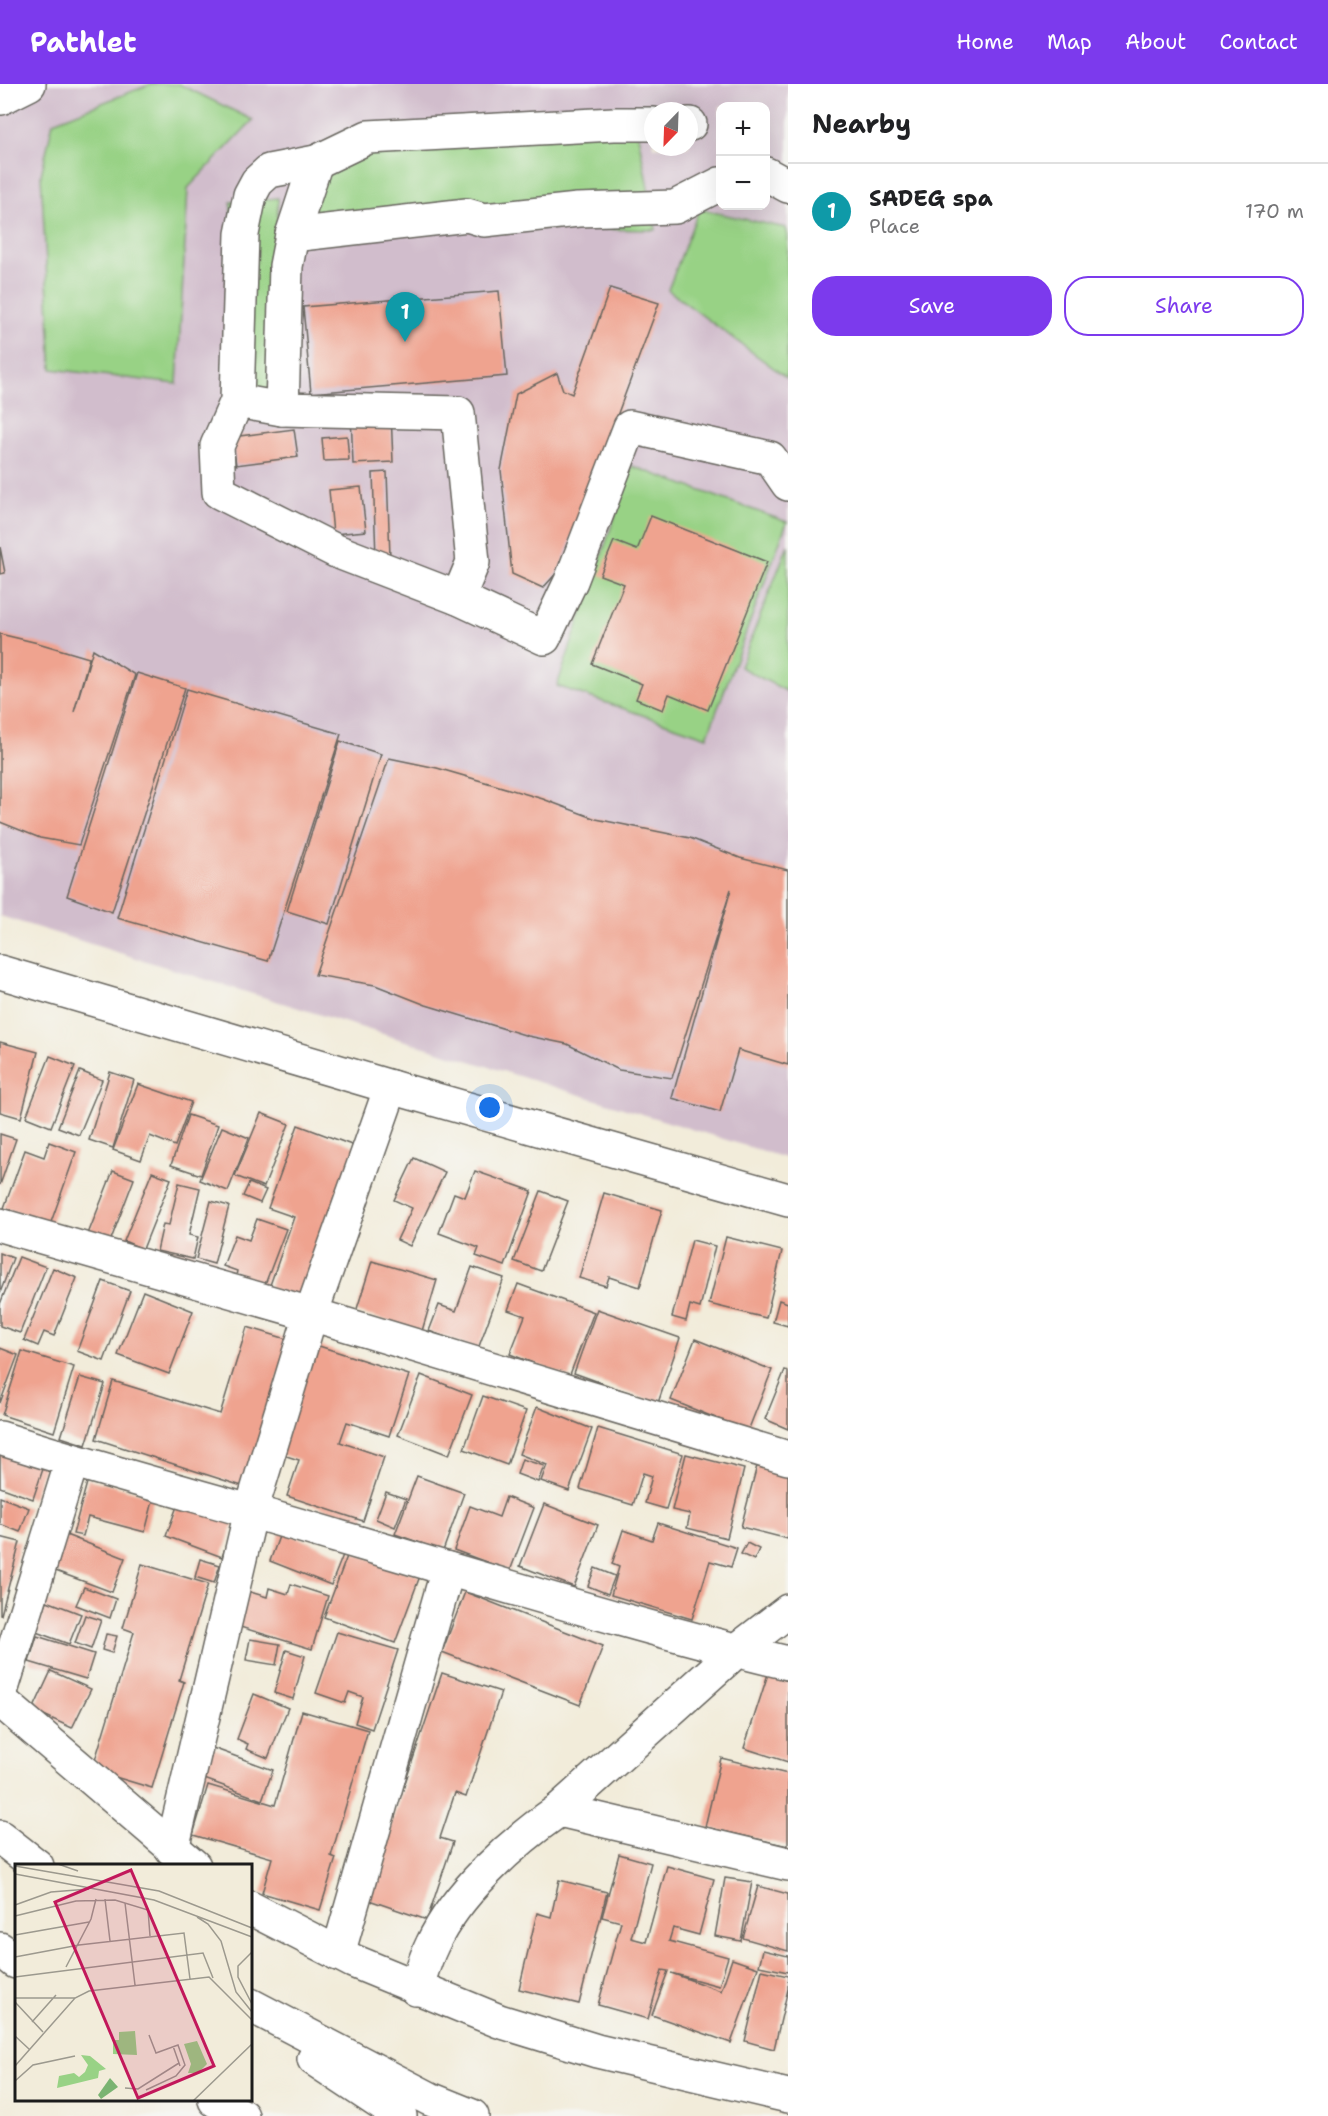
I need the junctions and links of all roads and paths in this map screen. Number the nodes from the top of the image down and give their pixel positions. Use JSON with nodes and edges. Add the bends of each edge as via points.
{"nodes":[{"id":1,"x":644,"y":124,"type":"edge"},
{"id":2,"x":315,"y":162,"type":"junction"},
{"id":3,"x":770,"y":177,"type":"edge"},
{"id":4,"x":716,"y":186,"type":"edge"},
{"id":5,"x":788,"y":186,"type":"edge"},
{"id":6,"x":292,"y":235,"type":"junction"},
{"id":7,"x":237,"y":401,"type":"junction"},
{"id":8,"x":282,"y":409,"type":"junction"},
{"id":9,"x":788,"y":484,"type":"edge"},
{"id":10,"x":458,"y":598,"type":"junction"},
{"id":11,"x":0,"y":972,"type":"edge"},
{"id":12,"x":391,"y":1087,"type":"junction"},
{"id":13,"x":788,"y":1200,"type":"edge"},
{"id":14,"x":0,"y":1225,"type":"edge"},
{"id":15,"x":311,"y":1314,"type":"junction"},
{"id":16,"x":0,"y":1438,"type":"edge"},
{"id":17,"x":788,"y":1458,"type":"edge"},
{"id":18,"x":72,"y":1461,"type":"junction"},
{"id":19,"x":251,"y":1511,"type":"junction"},
{"id":20,"x":448,"y":1569,"type":"junction"},
{"id":21,"x":788,"y":1611,"type":"edge"},
{"id":22,"x":736,"y":1650,"type":"junction"},
{"id":23,"x":788,"y":1663,"type":"edge"},
{"id":24,"x":0,"y":1695,"type":"edge"},
{"id":25,"x":0,"y":1700,"type":"edge"},
{"id":26,"x":559,"y":1810,"type":"junction"},
{"id":27,"x":0,"y":1837,"type":"edge"},
{"id":28,"x":183,"y":1857,"type":"edge"},
{"id":29,"x":34,"y":1864,"type":"edge"},
{"id":30,"x":788,"y":1864,"type":"edge"},
{"id":31,"x":252,"y":1909,"type":"edge"},
{"id":32,"x":0,"y":1949,"type":"edge"},
{"id":33,"x":338,"y":1954,"type":"junction"},
{"id":34,"x":15,"y":1961,"type":"edge"},
{"id":35,"x":416,"y":1989,"type":"junction"},
{"id":36,"x":252,"y":2006,"type":"edge"},
{"id":37,"x":252,"y":2019,"type":"edge"},
{"id":38,"x":788,"y":2096,"type":"edge"},
{"id":39,"x":201,"y":2101,"type":"edge"},
{"id":40,"x":217,"y":2101,"type":"edge"},
{"id":41,"x":221,"y":2116,"type":"edge"},
{"id":42,"x":242,"y":2116,"type":"edge"},
{"id":43,"x":400,"y":2116,"type":"edge"},
{"id":44,"x":472,"y":2116,"type":"edge"}],
"edges":[{"from":1,"to":2,"type":"main road","via":[[368,137]]},
{"from":2,"to":6,"type":"main road"},
{"from":2,"to":7,"type":"main road","via":[[269,171],[250,195],[242,234]]},
{"from":3,"to":5,"type":"main road"},
{"from":4,"to":6,"type":"main road","via":[[675,207],[578,210],[484,220],[467,215]]},
{"from":6,"to":8,"type":"main road","via":[[286,266]]},
{"from":7,"to":8,"type":"main road"},
{"from":7,"to":10,"type":"main road","via":[[217,446],[219,492],[336,551]]},
{"from":8,"to":10,"type":"main road","via":[[458,413],[473,562]]},
{"from":9,"to":10,"type":"main road","via":[[770,458],[630,428],[571,581],[544,638]]},
{"from":11,"to":12,"type":"main road"},
{"from":12,"to":13,"type":"main road"},
{"from":12,"to":15,"type":"main road"},
{"from":14,"to":15,"type":"main road"},
{"from":15,"to":17,"type":"main road"},
{"from":15,"to":19,"type":"main road"},
{"from":16,"to":18,"type":"main road"},
{"from":18,"to":19,"type":"main road"},
{"from":18,"to":24,"type":"main road"},
{"from":19,"to":20,"type":"main road"},
{"from":19,"to":28,"type":"main road"},
{"from":20,"to":22,"type":"main road"},
{"from":20,"to":33,"type":"main road"},
{"from":21,"to":22,"type":"main road"},
{"from":22,"to":23,"type":"main road"},
{"from":22,"to":26,"type":"main road"},
{"from":25,"to":28,"type":"main road"},
{"from":26,"to":30,"type":"main road"},
{"from":26,"to":35,"type":"main road","via":[[529,1831],[466,1893],[432,1945]]},
{"from":27,"to":29,"type":"main road"},
{"from":31,"to":33,"type":"main road"},
{"from":32,"to":34,"type":"main road"},
{"from":33,"to":35,"type":"main road"},
{"from":35,"to":38,"type":"main road","via":[[499,2021],[597,2051]]},
{"from":36,"to":44,"type":"main road","via":[[430,2099]]},
{"from":37,"to":43,"type":"main road"},
{"from":39,"to":41,"type":"main road"},
{"from":40,"to":42,"type":"main road"}]}
